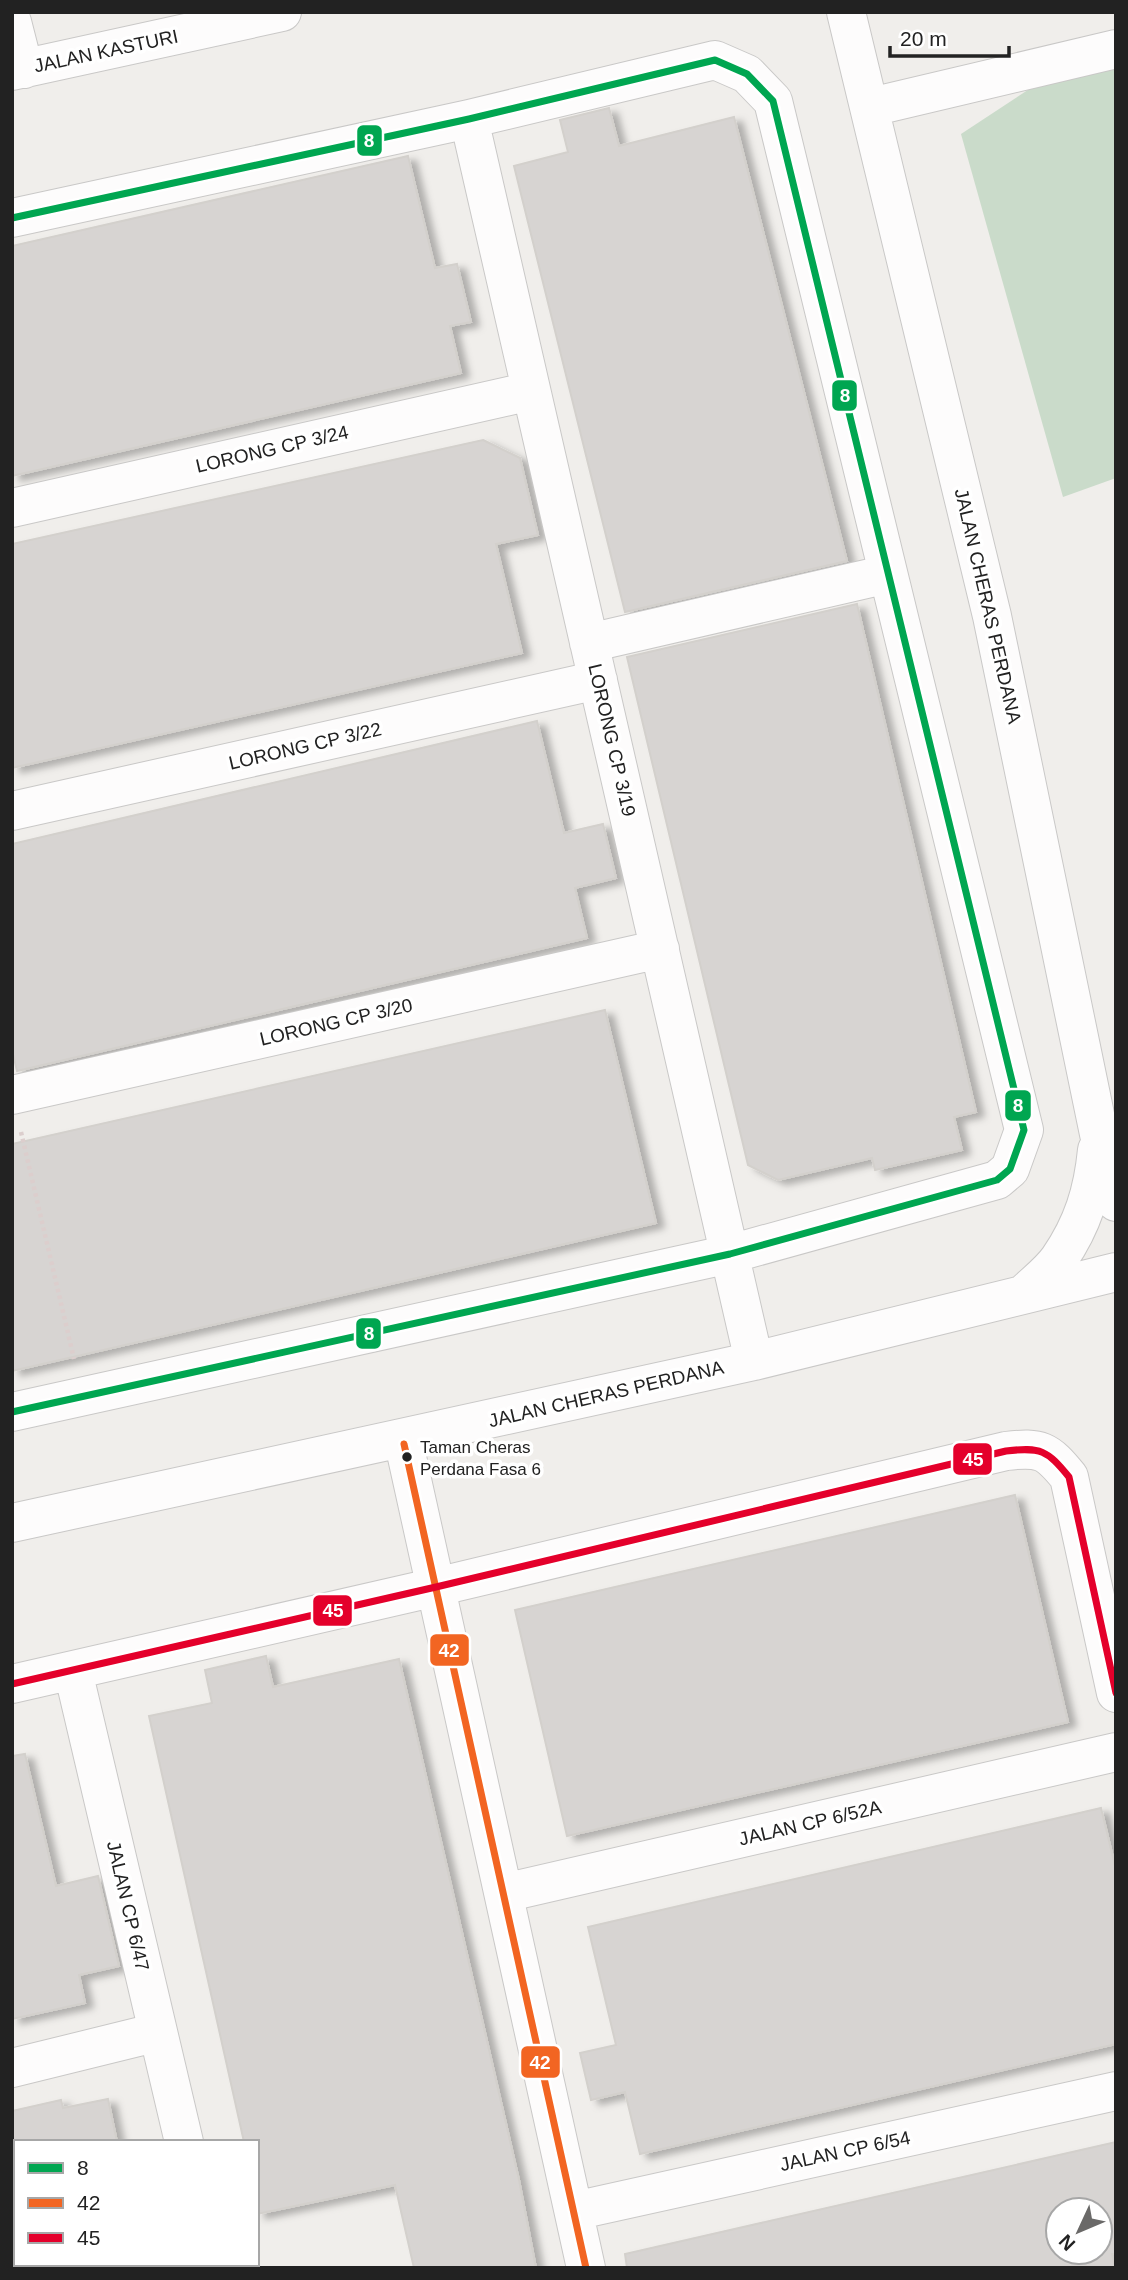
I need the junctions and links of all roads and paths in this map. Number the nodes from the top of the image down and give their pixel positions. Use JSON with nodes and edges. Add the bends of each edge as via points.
{"nodes":[{"id":1,"x":282,"y":12,"type":"edge"},
{"id":2,"x":846,"y":12,"type":"edge"},
{"id":3,"x":12,"y":22,"type":"edge"},
{"id":4,"x":1116,"y":49,"type":"edge"},
{"id":5,"x":18,"y":70,"type":"edge"},
{"id":6,"x":871,"y":107,"type":"junction"},
{"id":7,"x":469,"y":119,"type":"junction"},
{"id":8,"x":12,"y":218,"type":"edge"},
{"id":9,"x":531,"y":391,"type":"junction"},
{"id":10,"x":12,"y":508,"type":"edge"},
{"id":11,"x":888,"y":574,"type":"junction"},
{"id":12,"x":589,"y":643,"type":"junction"},
{"id":13,"x":598,"y":680,"type":"junction"},
{"id":14,"x":12,"y":811,"type":"edge"},
{"id":15,"x":660,"y":949,"type":"junction"},
{"id":16,"x":12,"y":1095,"type":"edge"},
{"id":17,"x":1107,"y":1140,"type":"edge"},
{"id":18,"x":1116,"y":1202,"type":"edge"},
{"id":19,"x":730,"y":1254,"type":"junction"},
{"id":20,"x":1116,"y":1272,"type":"edge"},
{"id":21,"x":1024,"y":1294,"type":"junction"},
{"id":22,"x":754,"y":1361,"type":"junction"},
{"id":23,"x":82,"y":1397,"type":"junction"},
{"id":24,"x":12,"y":1412,"type":"edge"},
{"id":25,"x":403,"y":1439,"type":"junction"},
{"id":26,"x":12,"y":1523,"type":"edge"},
{"id":27,"x":436,"y":1587,"type":"junction"},
{"id":28,"x":73,"y":1671,"type":"junction"},
{"id":29,"x":12,"y":1684,"type":"edge"},
{"id":30,"x":1116,"y":1693,"type":"edge"},
{"id":31,"x":1116,"y":1752,"type":"edge"},
{"id":32,"x":503,"y":1893,"type":"junction"},
{"id":33,"x":158,"y":2032,"type":"junction"},
{"id":34,"x":12,"y":2068,"type":"edge"},
{"id":35,"x":1116,"y":2091,"type":"edge"},
{"id":36,"x":184,"y":2140,"type":"edge"},
{"id":37,"x":574,"y":2211,"type":"junction"},
{"id":38,"x":586,"y":2268,"type":"edge"}],
"edges":[{"from":1,"to":5,"type":"street","name":"JALAN KASTURI"},
{"from":2,"to":6,"type":"street","name":"JALAN CHERAS PERDANA"},
{"from":3,"to":5,"type":"street"},
{"from":4,"to":6,"type":"street"},
{"from":6,"to":17,"type":"street","name":"JALAN CHERAS PERDANA","via":[[992,616]]},
{"from":7,"to":8,"type":"street"},
{"from":7,"to":9,"type":"street","name":"LORONG CP 3/19"},
{"from":7,"to":11,"type":"street","via":[[715,60],[747,75],[773,101]]},
{"from":9,"to":10,"type":"street","name":"LORONG CP 3/24"},
{"from":9,"to":12,"type":"street","name":"LORONG CP 3/19"},
{"from":11,"to":12,"type":"street"},
{"from":11,"to":19,"type":"street","via":[[1024,1130],[1010,1169],[997,1181]]},
{"from":12,"to":13,"type":"street","name":"LORONG CP 3/19"},
{"from":13,"to":14,"type":"street","name":"LORONG CP 3/22"},
{"from":13,"to":15,"type":"street","name":"LORONG CP 3/19"},
{"from":15,"to":16,"type":"street","name":"LORONG CP 3/20"},
{"from":15,"to":19,"type":"street","name":"LORONG CP 3/19"},
{"from":16,"to":23,"type":"path"},
{"from":17,"to":18,"type":"street","name":"JALAN CHERAS PERDANA"},
{"from":17,"to":21,"type":"street","via":[[1080,1223],[1058,1261]]},
{"from":19,"to":22,"type":"street","name":"LORONG CP 3/19"},
{"from":19,"to":23,"type":"street"},
{"from":20,"to":21,"type":"street","name":"JALAN CHERAS PERDANA"},
{"from":21,"to":22,"type":"street","name":"JALAN CHERAS PERDANA"},
{"from":22,"to":25,"type":"street","name":"JALAN CHERAS PERDANA"},
{"from":23,"to":24,"type":"street"},
{"from":25,"to":26,"type":"street","name":"JALAN CHERAS PERDANA"},
{"from":25,"to":27,"type":"street"},
{"from":27,"to":28,"type":"street"},
{"from":27,"to":30,"type":"street","via":[[1032,1448],[1054,1458],[1069,1477]]},
{"from":27,"to":32,"type":"street"},
{"from":28,"to":29,"type":"street"},
{"from":28,"to":33,"type":"street","name":"JALAN CP 6/47"},
{"from":31,"to":32,"type":"street","name":"JALAN CP 6/52A"},
{"from":32,"to":37,"type":"street"},
{"from":33,"to":34,"type":"street"},
{"from":33,"to":36,"type":"street","name":"JALAN CP 6/47"},
{"from":35,"to":37,"type":"street","name":"JALAN CP 6/54"},
{"from":37,"to":38,"type":"street"}]}
